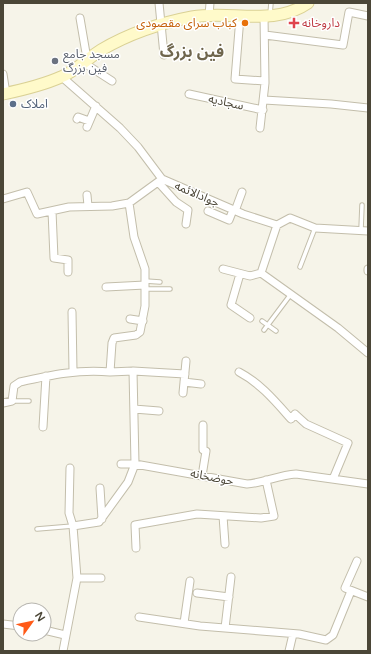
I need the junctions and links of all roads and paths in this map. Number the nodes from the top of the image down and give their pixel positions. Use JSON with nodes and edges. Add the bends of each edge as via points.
{"nodes":[{"id":1,"x":159,"y":3,"type":"edge"},
{"id":2,"x":210,"y":3,"type":"edge"},
{"id":3,"x":271,"y":3,"type":"edge"},
{"id":4,"x":308,"y":3,"type":"edge"},
{"id":5,"x":209,"y":15,"type":"junction"},
{"id":6,"x":267,"y":16,"type":"junction"},
{"id":7,"x":368,"y":16,"type":"edge"},
{"id":8,"x":240,"y":17,"type":"junction"},
{"id":9,"x":80,"y":18,"type":"dead end"},
{"id":10,"x":162,"y":24,"type":"junction"},
{"id":11,"x":265,"y":34,"type":"junction"},
{"id":12,"x":164,"y":55,"type":"dead end"},
{"id":13,"x":86,"y":61,"type":"junction"},
{"id":14,"x":3,"y":74,"type":"edge"},
{"id":15,"x":62,"y":77,"type":"junction"},
{"id":16,"x":112,"y":81,"type":"dead end"},
{"id":17,"x":265,"y":81,"type":"junction"},
{"id":18,"x":4,"y":94,"type":"edge"},
{"id":19,"x":189,"y":94,"type":"dead end"},
{"id":20,"x":264,"y":100,"type":"junction"},
{"id":21,"x":96,"y":106,"type":"junction"},
{"id":22,"x":368,"y":108,"type":"edge"},
{"id":23,"x":262,"y":110,"type":"junction"},
{"id":24,"x":77,"y":119,"type":"dead end"},
{"id":25,"x":260,"y":128,"type":"dead end"},
{"id":26,"x":160,"y":181,"type":"junction"},
{"id":27,"x":242,"y":192,"type":"dead end"},
{"id":28,"x":87,"y":195,"type":"dead end"},
{"id":29,"x":3,"y":199,"type":"edge"},
{"id":30,"x":129,"y":203,"type":"junction"},
{"id":31,"x":362,"y":205,"type":"dead end"},
{"id":32,"x":88,"y":206,"type":"junction"},
{"id":33,"x":234,"y":210,"type":"junction"},
{"id":34,"x":52,"y":211,"type":"junction"},
{"id":35,"x":208,"y":211,"type":"dead end"},
{"id":36,"x":186,"y":224,"type":"dead end"},
{"id":37,"x":277,"y":225,"type":"junction"},
{"id":38,"x":315,"y":228,"type":"junction"},
{"id":39,"x":365,"y":231,"type":"edge"},
{"id":40,"x":300,"y":267,"type":"dead end"},
{"id":41,"x":223,"y":269,"type":"dead end"},
{"id":42,"x":68,"y":272,"type":"dead end"},
{"id":43,"x":261,"y":273,"type":"junction"},
{"id":44,"x":240,"y":274,"type":"junction"},
{"id":45,"x":160,"y":282,"type":"dead end"},
{"id":46,"x":145,"y":285,"type":"junction"},
{"id":47,"x":106,"y":287,"type":"dead end"},
{"id":48,"x":170,"y":290,"type":"dead end"},
{"id":49,"x":291,"y":294,"type":"junction"},
{"id":50,"x":72,"y":312,"type":"dead end"},
{"id":51,"x":250,"y":318,"type":"dead end"},
{"id":52,"x":130,"y":319,"type":"dead end"},
{"id":53,"x":143,"y":321,"type":"junction"},
{"id":54,"x":262,"y":321,"type":"dead end"},
{"id":55,"x":268,"y":325,"type":"junction"},
{"id":56,"x":264,"y":330,"type":"dead end"},
{"id":57,"x":276,"y":331,"type":"dead end"},
{"id":58,"x":368,"y":354,"type":"edge"},
{"id":59,"x":186,"y":361,"type":"dead end"},
{"id":60,"x":73,"y":371,"type":"junction"},
{"id":61,"x":133,"y":371,"type":"junction"},
{"id":62,"x":110,"y":372,"type":"junction"},
{"id":63,"x":239,"y":372,"type":"dead end"},
{"id":64,"x":185,"y":374,"type":"junction"},
{"id":65,"x":46,"y":376,"type":"junction"},
{"id":66,"x":184,"y":382,"type":"junction"},
{"id":67,"x":201,"y":384,"type":"dead end"},
{"id":68,"x":184,"y":393,"type":"dead end"},
{"id":69,"x":29,"y":400,"type":"dead end"},
{"id":70,"x":12,"y":401,"type":"junction"},
{"id":71,"x":3,"y":403,"type":"edge"},
{"id":72,"x":134,"y":410,"type":"junction"},
{"id":73,"x":159,"y":411,"type":"dead end"},
{"id":74,"x":204,"y":425,"type":"dead end"},
{"id":75,"x":43,"y":427,"type":"dead end"},
{"id":76,"x":121,"y":464,"type":"dead end"},
{"id":77,"x":135,"y":464,"type":"junction"},
{"id":78,"x":70,"y":468,"type":"dead end"},
{"id":79,"x":202,"y":476,"type":"junction"},
{"id":80,"x":333,"y":479,"type":"junction"},
{"id":81,"x":266,"y":480,"type":"junction"},
{"id":82,"x":368,"y":484,"type":"edge"},
{"id":83,"x":100,"y":488,"type":"dead end"},
{"id":84,"x":223,"y":516,"type":"junction"},
{"id":85,"x":102,"y":520,"type":"junction"},
{"id":86,"x":73,"y":526,"type":"junction"},
{"id":87,"x":37,"y":530,"type":"dead end"},
{"id":88,"x":225,"y":544,"type":"dead end"},
{"id":89,"x":136,"y":548,"type":"dead end"},
{"id":90,"x":357,"y":561,"type":"dead end"},
{"id":91,"x":231,"y":577,"type":"dead end"},
{"id":92,"x":77,"y":578,"type":"junction"},
{"id":93,"x":102,"y":578,"type":"dead end"},
{"id":94,"x":190,"y":581,"type":"dead end"},
{"id":95,"x":351,"y":591,"type":"junction"},
{"id":96,"x":197,"y":593,"type":"dead end"},
{"id":97,"x":228,"y":596,"type":"junction"},
{"id":98,"x":368,"y":597,"type":"edge"},
{"id":99,"x":139,"y":617,"type":"dead end"},
{"id":100,"x":184,"y":623,"type":"junction"},
{"id":101,"x":225,"y":628,"type":"junction"},
{"id":102,"x":52,"y":632,"type":"edge"},
{"id":103,"x":293,"y":634,"type":"junction"},
{"id":104,"x":65,"y":635,"type":"junction"},
{"id":105,"x":63,"y":651,"type":"edge"},
{"id":106,"x":289,"y":651,"type":"edge"}],
"edges":[{"from":1,"to":10,"type":"street"},
{"from":2,"to":5,"type":"street"},
{"from":3,"to":6,"type":"lane"},
{"from":4,"to":6,"type":"main road","via":[[298,9]]},
{"from":5,"to":8,"type":"main road"},
{"from":5,"to":10,"type":"main road"},
{"from":6,"to":8,"type":"main road"},
{"from":6,"to":11,"type":"street"},
{"from":7,"to":11,"type":"street","via":[[349,12],[343,45]]},
{"from":8,"to":17,"type":"street","via":[[235,79]]},
{"from":9,"to":13,"type":"street"},
{"from":10,"to":12,"type":"street"},
{"from":10,"to":13,"type":"main road","via":[[138,31],[100,50]]},
{"from":11,"to":17,"type":"street"},
{"from":13,"to":15,"type":"main road"},
{"from":13,"to":16,"type":"street"},
{"from":14,"to":18,"type":"street"},
{"from":15,"to":18,"type":"main road"},
{"from":15,"to":21,"type":"street","name":"جوادالائمه"},
{"from":17,"to":20,"type":"street"},
{"from":19,"to":23,"type":"street","name":"سجادیه"},
{"from":20,"to":22,"type":"street"},
{"from":20,"to":23,"type":"street"},
{"from":21,"to":24,"type":"street","via":[[88,124],[78,117]]},
{"from":21,"to":26,"type":"street","name":"جوادالائمه","via":[[138,147]]},
{"from":23,"to":25,"type":"street"},
{"from":26,"to":30,"type":"street"},
{"from":26,"to":33,"type":"street","name":"جوادالائمه"},
{"from":26,"to":36,"type":"street","via":[[176,202],[188,210]]},
{"from":27,"to":33,"type":"street"},
{"from":28,"to":32,"type":"street"},
{"from":29,"to":34,"type":"street","via":[[27,192],[37,214]]},
{"from":30,"to":32,"type":"street"},
{"from":30,"to":46,"type":"street","via":[[134,237],[145,269]]},
{"from":31,"to":39,"type":"lane"},
{"from":32,"to":34,"type":"street"},
{"from":33,"to":35,"type":"street","via":[[229,220]]},
{"from":33,"to":37,"type":"street","name":"جوادالائمه"},
{"from":34,"to":42,"type":"street","via":[[54,258],[68,260]]},
{"from":37,"to":38,"type":"street","via":[[290,218]]},
{"from":37,"to":43,"type":"street"},
{"from":38,"to":39,"type":"street"},
{"from":38,"to":40,"type":"lane"},
{"from":41,"to":44,"type":"street"},
{"from":43,"to":44,"type":"street","via":[[250,276]]},
{"from":43,"to":49,"type":"street"},
{"from":44,"to":51,"type":"street","via":[[231,305]]},
{"from":45,"to":46,"type":"lane"},
{"from":46,"to":47,"type":"street"},
{"from":46,"to":48,"type":"lane"},
{"from":46,"to":53,"type":"street","via":[[146,306]]},
{"from":49,"to":55,"type":"lane"},
{"from":49,"to":58,"type":"street","via":[[338,328]]},
{"from":50,"to":60,"type":"street"},
{"from":52,"to":53,"type":"street"},
{"from":53,"to":62,"type":"street","via":[[140,332],[136,335],[114,338]]},
{"from":54,"to":55,"type":"lane"},
{"from":55,"to":56,"type":"lane"},
{"from":55,"to":57,"type":"lane"},
{"from":59,"to":64,"type":"street"},
{"from":60,"to":62,"type":"street"},
{"from":60,"to":65,"type":"street"},
{"from":61,"to":62,"type":"street"},
{"from":61,"to":64,"type":"street"},
{"from":61,"to":72,"type":"street"},
{"from":63,"to":80,"type":"street","via":[[262,388],[291,419],[295,414],[306,424],[348,443]]},
{"from":64,"to":66,"type":"street"},
{"from":65,"to":70,"type":"street","via":[[20,382],[14,386]]},
{"from":65,"to":75,"type":"street"},
{"from":66,"to":67,"type":"street"},
{"from":66,"to":68,"type":"street"},
{"from":69,"to":70,"type":"lane"},
{"from":70,"to":71,"type":"street"},
{"from":72,"to":73,"type":"street"},
{"from":72,"to":77,"type":"street"},
{"from":74,"to":79,"type":"street","via":[[203,450],[206,451]]},
{"from":76,"to":77,"type":"street","name":"حوضخانه"},
{"from":77,"to":79,"type":"street","name":"حوضخانه"},
{"from":77,"to":85,"type":"street","via":[[128,482]]},
{"from":78,"to":86,"type":"street","via":[[69,507]]},
{"from":79,"to":81,"type":"street","name":"حوضخانه","via":[[247,484]]},
{"from":80,"to":81,"type":"street","name":"حوضخانه","via":[[287,475]]},
{"from":80,"to":82,"type":"street","name":"حوضخانه"},
{"from":81,"to":84,"type":"street","via":[[274,516]]},
{"from":83,"to":85,"type":"street"},
{"from":84,"to":88,"type":"street"},
{"from":84,"to":89,"type":"street","via":[[197,514],[135,525]]},
{"from":85,"to":86,"type":"street"},
{"from":86,"to":87,"type":"lane"},
{"from":86,"to":92,"type":"street"},
{"from":90,"to":95,"type":"street","via":[[345,588]]},
{"from":91,"to":97,"type":"street"},
{"from":92,"to":93,"type":"street"},
{"from":92,"to":104,"type":"street"},
{"from":94,"to":100,"type":"street"},
{"from":95,"to":98,"type":"street"},
{"from":95,"to":103,"type":"street","via":[[330,638],[319,640]]},
{"from":96,"to":97,"type":"street"},
{"from":97,"to":101,"type":"street"},
{"from":99,"to":100,"type":"street"},
{"from":100,"to":101,"type":"street"},
{"from":101,"to":103,"type":"street"},
{"from":102,"to":104,"type":"street"},
{"from":103,"to":106,"type":"street"},
{"from":104,"to":105,"type":"street"}]}
